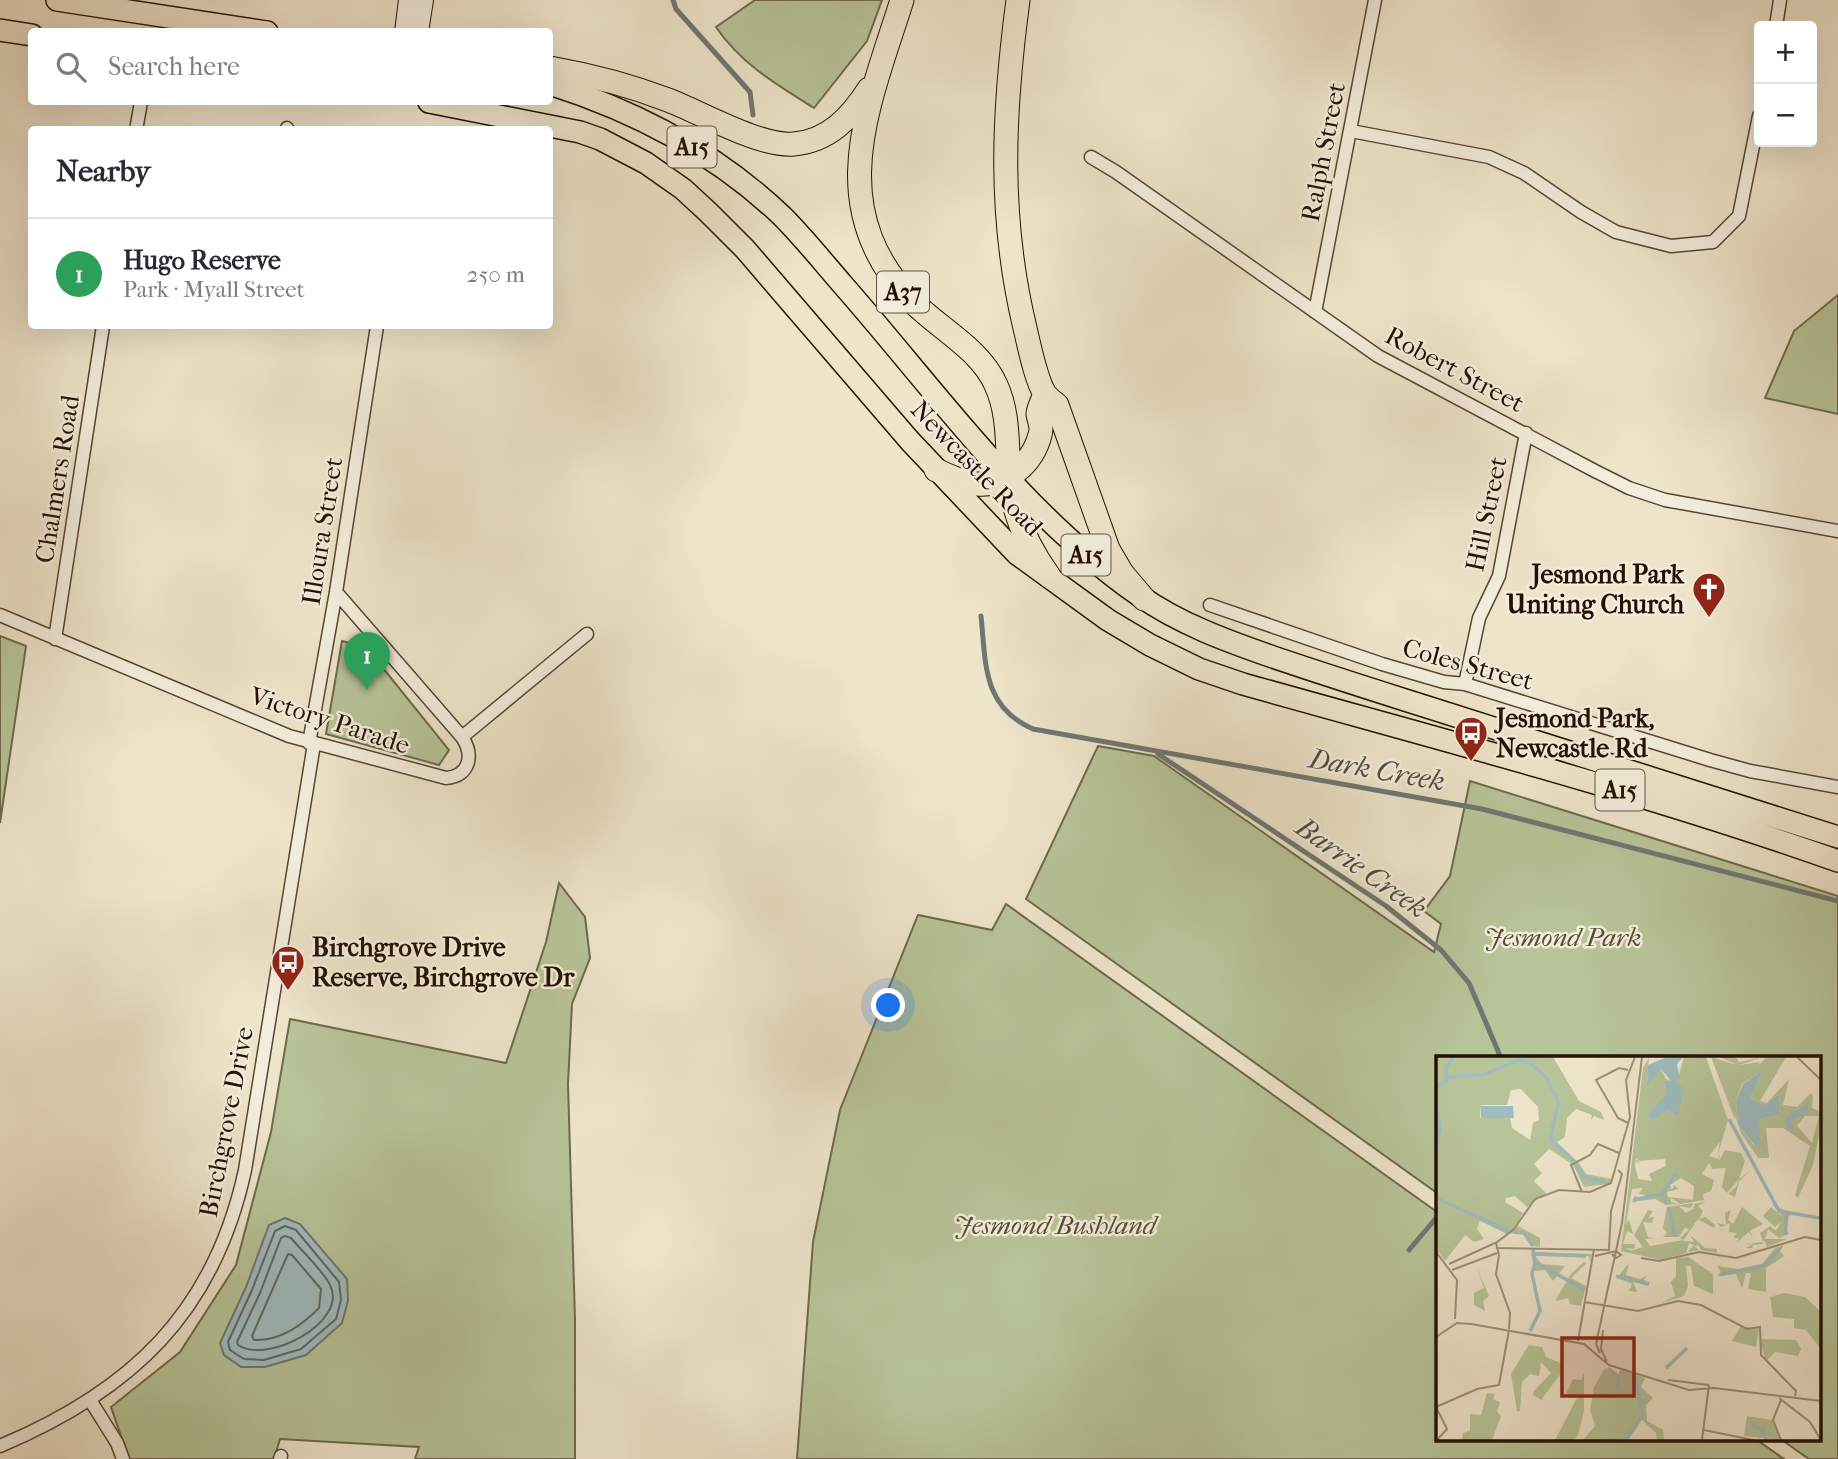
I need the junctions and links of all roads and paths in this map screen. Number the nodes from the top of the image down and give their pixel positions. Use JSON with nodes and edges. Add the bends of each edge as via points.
{"nodes":[{"id":1,"x":57,"y":0,"type":"edge"},
{"id":2,"x":408,"y":0,"type":"edge"},
{"id":3,"x":424,"y":0,"type":"edge"},
{"id":4,"x":902,"y":0,"type":"edge"},
{"id":5,"x":1018,"y":0,"type":"edge"},
{"id":6,"x":1375,"y":0,"type":"edge"},
{"id":7,"x":1780,"y":0,"type":"edge"},
{"id":8,"x":1777,"y":21,"type":"edge"},
{"id":9,"x":241,"y":28,"type":"edge"},
{"id":10,"x":404,"y":28,"type":"edge"},
{"id":11,"x":420,"y":28,"type":"edge"},
{"id":12,"x":0,"y":30,"type":"edge"},
{"id":13,"x":28,"y":34,"type":"edge"},
{"id":14,"x":553,"y":69,"type":"edge"},
{"id":15,"x":876,"y":77,"type":"junction"},
{"id":16,"x":553,"y":86,"type":"edge"},
{"id":17,"x":140,"y":105,"type":"edge"},
{"id":18,"x":444,"y":105,"type":"edge"},
{"id":19,"x":137,"y":126,"type":"edge"},
{"id":20,"x":550,"y":126,"type":"edge"},
{"id":21,"x":553,"y":127,"type":"edge"},
{"id":22,"x":1351,"y":131,"type":"junction"},
{"id":23,"x":1754,"y":141,"type":"edge"},
{"id":24,"x":1091,"y":157,"type":"dead end"},
{"id":25,"x":1315,"y":312,"type":"junction"},
{"id":26,"x":103,"y":329,"type":"edge"},
{"id":27,"x":377,"y":329,"type":"edge"},
{"id":28,"x":1045,"y":394,"type":"junction"},
{"id":29,"x":1526,"y":433,"type":"junction"},
{"id":30,"x":936,"y":470,"type":"junction"},
{"id":31,"x":1009,"y":477,"type":"junction"},
{"id":32,"x":1838,"y":531,"type":"edge"},
{"id":33,"x":1049,"y":576,"type":"junction"},
{"id":34,"x":336,"y":592,"type":"junction"},
{"id":35,"x":1143,"y":599,"type":"junction"},
{"id":36,"x":1210,"y":605,"type":"dead end"},
{"id":37,"x":0,"y":615,"type":"edge"},
{"id":38,"x":587,"y":634,"type":"dead end"},
{"id":39,"x":55,"y":639,"type":"junction"},
{"id":40,"x":1465,"y":684,"type":"junction"},
{"id":41,"x":462,"y":737,"type":"junction"},
{"id":42,"x":311,"y":743,"type":"junction"},
{"id":43,"x":1838,"y":786,"type":"edge"},
{"id":44,"x":1838,"y":837,"type":"edge"},
{"id":45,"x":1838,"y":861,"type":"edge"},
{"id":46,"x":90,"y":1400,"type":"junction"},
{"id":47,"x":0,"y":1446,"type":"edge"},
{"id":48,"x":123,"y":1459,"type":"edge"}],
"edges":[{"from":1,"to":9,"type":"highway"},
{"from":2,"to":10,"type":"main road"},
{"from":3,"to":11,"type":"main road"},
{"from":4,"to":15,"type":"highway","number":"A37"},
{"from":5,"to":28,"type":"highway","via":[[1006,91],[1005,196],[1019,306]]},
{"from":6,"to":22,"type":"street","name":"Ralph Street"},
{"from":7,"to":8,"type":"street"},
{"from":12,"to":13,"type":"highway"},
{"from":14,"to":15,"type":"highway","via":[[634,88],[787,144],[818,138],[838,127]]},
{"from":15,"to":31,"type":"highway","number":"A37","via":[[859,162],[864,220],[896,282],[923,312],[978,358],[994,381],[1007,420]]},
{"from":16,"to":31,"type":"highway","name":"Newcastle Road","number":"A15","via":[[617,108],[698,150],[782,216]]},
{"from":17,"to":19,"type":"street"},
{"from":18,"to":20,"type":"highway","name":"Newcastle Road","number":"A15"},
{"from":21,"to":30,"type":"highway","name":"Newcastle Road","number":"A15","via":[[600,139],[646,163],[708,212]]},
{"from":22,"to":23,"type":"street","via":[[1489,157],[1524,173],[1616,232],[1671,246],[1713,242],[1739,216]]},
{"from":22,"to":25,"type":"street","name":"Ralph Street"},
{"from":24,"to":25,"type":"street","name":"Robert Street"},
{"from":25,"to":29,"type":"street","name":"Robert Street","via":[[1378,356]]},
{"from":26,"to":39,"type":"street","name":"Chalmers Road"},
{"from":27,"to":34,"type":"street","name":"Illoura Street"},
{"from":28,"to":31,"type":"highway","via":[[1038,412],[1040,438],[1024,465]]},
{"from":28,"to":35,"type":"highway","via":[[1057,405],[1108,549]]},
{"from":29,"to":32,"type":"street","name":"Robert Street","via":[[1649,496]]},
{"from":29,"to":40,"type":"street","name":"Hill Street","via":[[1499,576],[1479,618]]},
{"from":30,"to":31,"type":"highway","via":[[977,484]]},
{"from":30,"to":33,"type":"highway","name":"Newcastle Road","number":"A15","via":[[1017,554]]},
{"from":31,"to":33,"type":"highway","number":"A37","via":[[1031,551]]},
{"from":31,"to":35,"type":"highway","name":"Newcastle Road","number":"A15","via":[[1065,536]]},
{"from":33,"to":45,"type":"highway","name":"Newcastle Road","number":"A15","via":[[1108,620],[1199,669],[1616,789]]},
{"from":34,"to":41,"type":"street"},
{"from":34,"to":42,"type":"street","name":"Illoura Street"},
{"from":35,"to":44,"type":"highway","name":"Newcastle Road","number":"A15","via":[[1224,640],[1308,669]]},
{"from":36,"to":40,"type":"street","name":"Coles Street","via":[[1388,666]]},
{"from":37,"to":39,"type":"street","name":"Victory Parade"},
{"from":38,"to":41,"type":"street"},
{"from":39,"to":42,"type":"street","name":"Victory Parade"},
{"from":40,"to":43,"type":"street","name":"Coles Street","via":[[1750,771]]},
{"from":41,"to":42,"type":"street","name":"Victory Parade","via":[[469,751],[468,763],[460,775],[446,778]]},
{"from":42,"to":46,"type":"street","name":"Birchgrove Drive","via":[[245,1170],[232,1222],[200,1289],[167,1334]]},
{"from":46,"to":47,"type":"street","name":"Birchgrove Drive","via":[[42,1429]]},
{"from":46,"to":48,"type":"street"}]}
